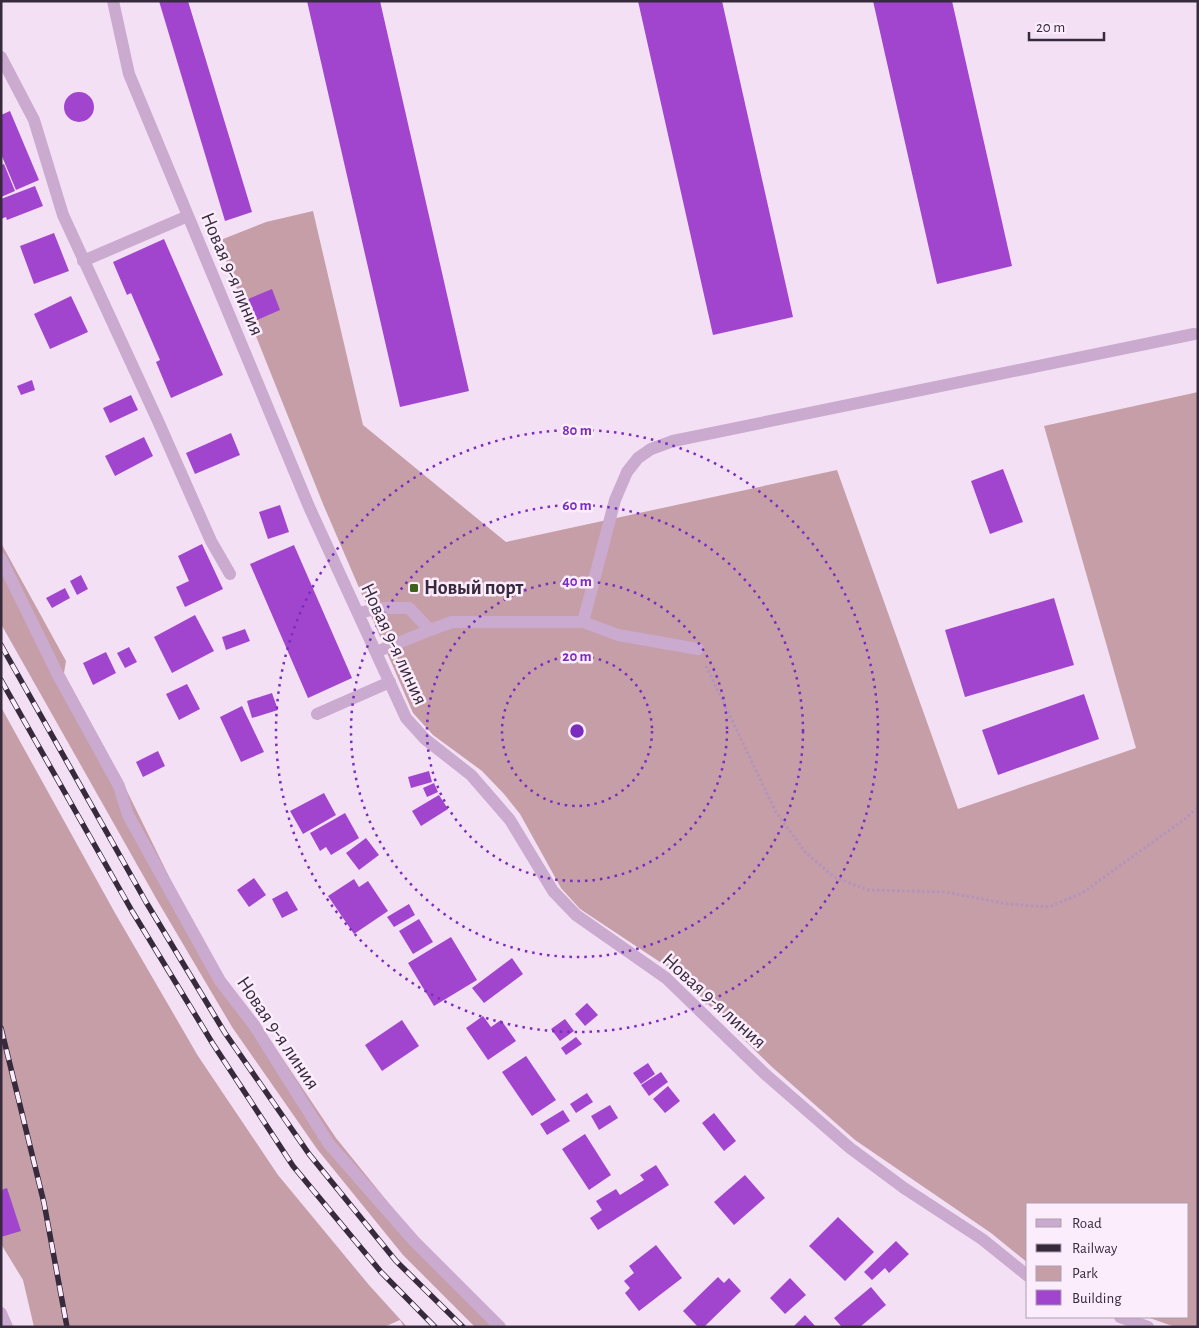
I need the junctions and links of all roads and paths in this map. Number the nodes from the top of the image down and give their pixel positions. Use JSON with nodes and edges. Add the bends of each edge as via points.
{"nodes":[{"id":1,"x":113,"y":1,"type":"edge"},
{"id":2,"x":1,"y":57,"type":"edge"},
{"id":3,"x":188,"y":216,"type":"junction"},
{"id":4,"x":83,"y":262,"type":"junction"},
{"id":5,"x":1194,"y":334,"type":"dead end"},
{"id":6,"x":1,"y":559,"type":"edge"},
{"id":7,"x":230,"y":574,"type":"dead end"},
{"id":8,"x":358,"y":613,"type":"junction"},
{"id":9,"x":583,"y":622,"type":"junction"},
{"id":10,"x":430,"y":630,"type":"junction"},
{"id":11,"x":698,"y":649,"type":"joint"},
{"id":12,"x":376,"y":652,"type":"junction"},
{"id":13,"x":390,"y":682,"type":"junction"},
{"id":14,"x":316,"y":714,"type":"dead end"},
{"id":15,"x":1198,"y":807,"type":"edge"},
{"id":16,"x":1026,"y":1274,"type":"edge"},
{"id":17,"x":1,"y":1313,"type":"edge"},
{"id":18,"x":1123,"y":1318,"type":"edge"},
{"id":19,"x":7,"y":1327,"type":"edge"},
{"id":20,"x":500,"y":1327,"type":"edge"},
{"id":21,"x":1148,"y":1327,"type":"edge"}],
"edges":[{"from":1,"to":3,"type":"street","name":"Новая 9-я линия","via":[[128,74]]},
{"from":2,"to":4,"type":"street","via":[[34,120],[62,215]]},
{"from":3,"to":4,"type":"street"},
{"from":3,"to":8,"type":"street","name":"Новая 9-я линия","via":[[310,509]]},
{"from":4,"to":7,"type":"street","via":[[211,542]]},
{"from":5,"to":9,"type":"street","via":[[673,441],[651,449],[627,472],[615,500]]},
{"from":6,"to":20,"type":"street","name":"Новая 9-я линия","via":[[119,786],[128,815],[220,980],[254,1025],[329,1144],[414,1241]]},
{"from":8,"to":10,"type":"street","via":[[381,608],[409,608]]},
{"from":8,"to":12,"type":"street","name":"Новая 9-я линия"},
{"from":9,"to":10,"type":"street","via":[[452,622]]},
{"from":9,"to":11,"type":"street","via":[[618,635]]},
{"from":10,"to":12,"type":"street"},
{"from":11,"to":15,"type":"path","via":[[776,812],[806,853],[834,877],[868,890],[945,892],[1008,904],[1049,907],[1082,893]]},
{"from":12,"to":13,"type":"street","name":"Новая 9-я линия"},
{"from":13,"to":14,"type":"street"},
{"from":13,"to":16,"type":"street","name":"Новая 9-я линия","via":[[406,718],[425,739],[471,775],[510,820],[553,891],[576,915],[666,978],[765,1074],[850,1148],[904,1188],[982,1238]]},
{"from":17,"to":19,"type":"street"},
{"from":18,"to":21,"type":"street"}]}
